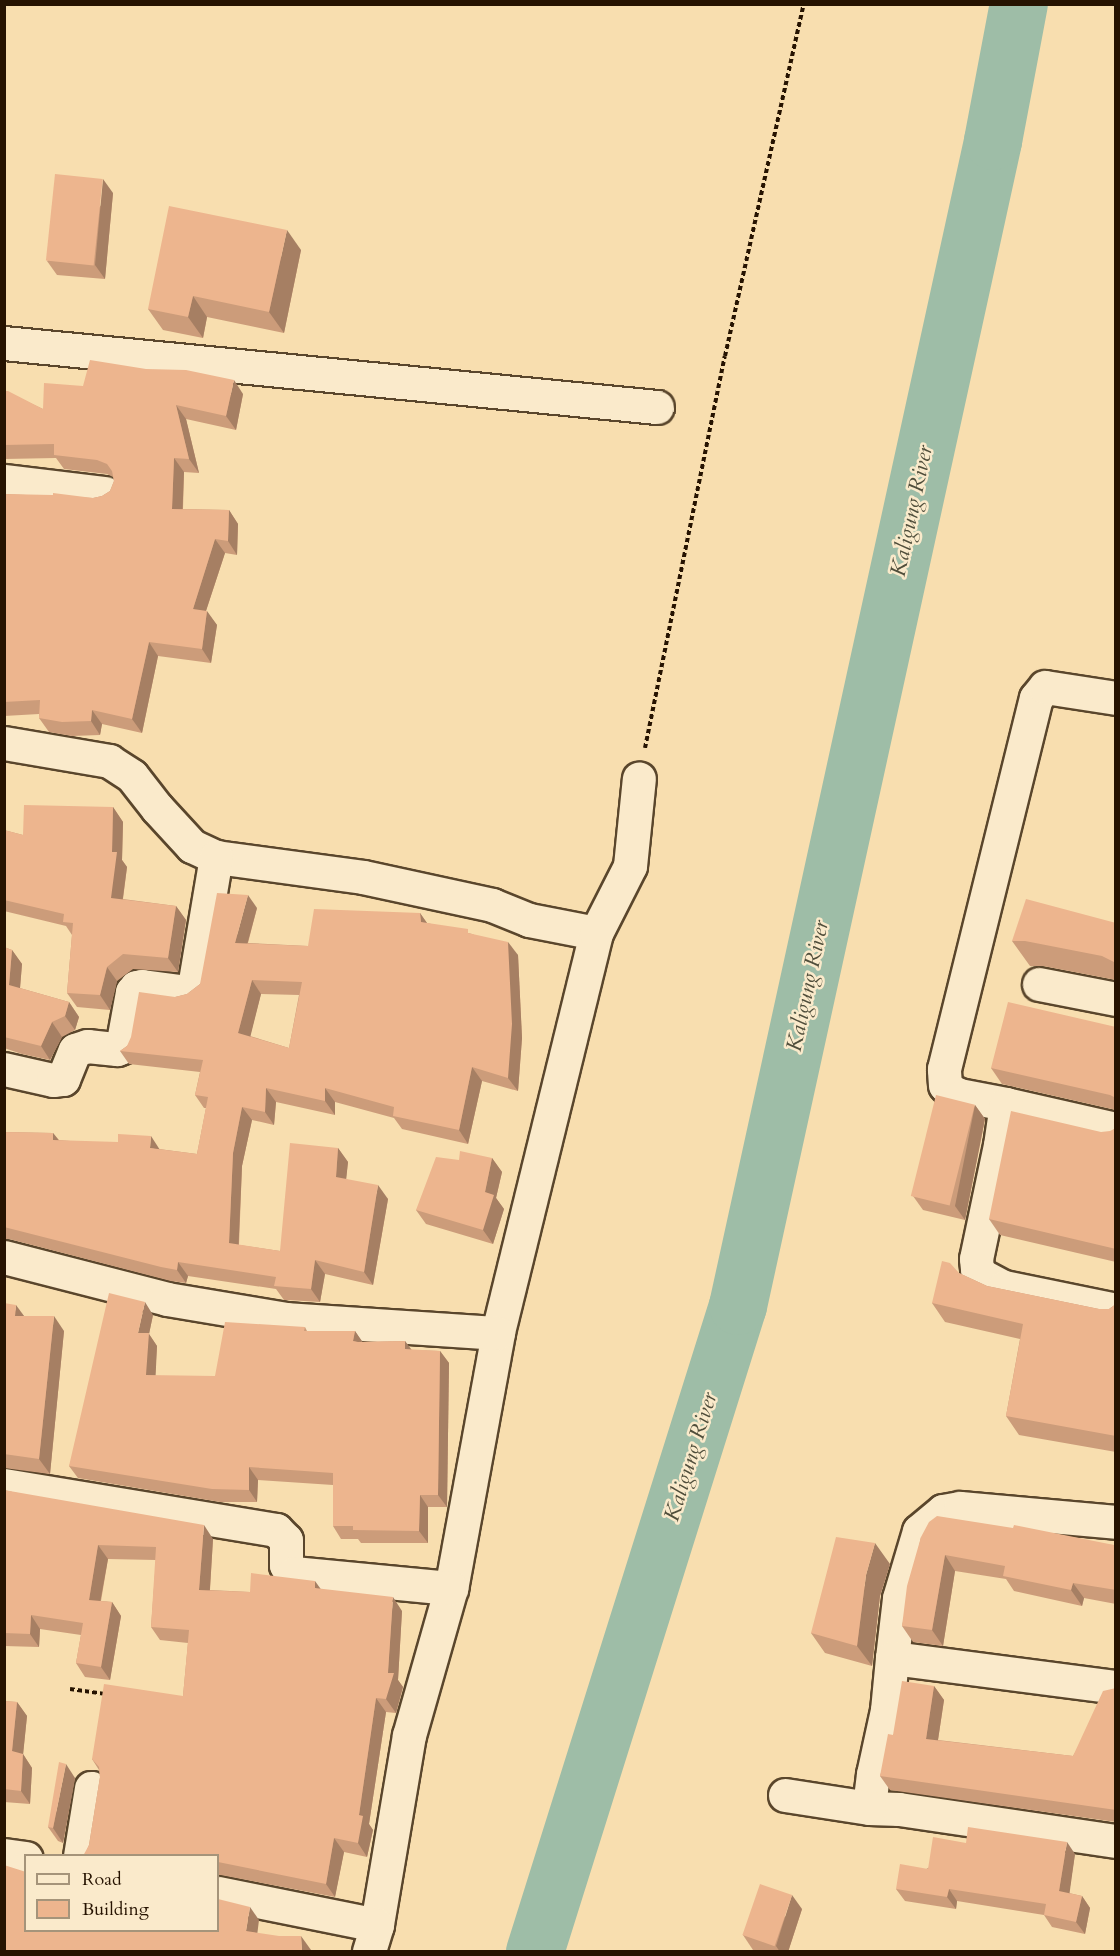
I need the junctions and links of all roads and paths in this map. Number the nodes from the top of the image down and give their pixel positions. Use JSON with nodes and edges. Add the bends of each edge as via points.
{"nodes":[{"id":1,"x":804,"y":4,"type":"edge"},
{"id":2,"x":4,"y":344,"type":"edge"},
{"id":3,"x":657,"y":407,"type":"dead end"},
{"id":4,"x":4,"y":481,"type":"edge"},
{"id":5,"x":105,"y":493,"type":"edge"},
{"id":6,"x":1116,"y":698,"type":"edge"},
{"id":7,"x":4,"y":743,"type":"edge"},
{"id":8,"x":639,"y":778,"type":"joint"},
{"id":9,"x":216,"y":857,"type":"junction"},
{"id":10,"x":596,"y":933,"type":"junction"},
{"id":11,"x":1039,"y":984,"type":"dead end"},
{"id":12,"x":1116,"y":999,"type":"edge"},
{"id":13,"x":4,"y":1069,"type":"edge"},
{"id":14,"x":1006,"y":1104,"type":"junction"},
{"id":15,"x":1116,"y":1129,"type":"edge"},
{"id":16,"x":4,"y":1257,"type":"edge"},
{"id":17,"x":1116,"y":1310,"type":"edge"},
{"id":18,"x":498,"y":1333,"type":"junction"},
{"id":19,"x":4,"y":1485,"type":"edge"},
{"id":20,"x":1116,"y":1522,"type":"edge"},
{"id":21,"x":451,"y":1588,"type":"junction"},
{"id":22,"x":892,"y":1658,"type":"junction"},
{"id":23,"x":1116,"y":1687,"type":"edge"},
{"id":24,"x":70,"y":1689,"type":"dead end"},
{"id":25,"x":117,"y":1695,"type":"edge"},
{"id":26,"x":91,"y":1788,"type":"dead end"},
{"id":27,"x":784,"y":1795,"type":"dead end"},
{"id":28,"x":870,"y":1808,"type":"junction"},
{"id":29,"x":1116,"y":1841,"type":"edge"},
{"id":30,"x":4,"y":1854,"type":"edge"},
{"id":31,"x":80,"y":1854,"type":"edge"},
{"id":32,"x":24,"y":1858,"type":"edge"},
{"id":33,"x":219,"y":1893,"type":"edge"},
{"id":34,"x":373,"y":1938,"type":"edge"}],
"edges":[{"from":1,"to":8,"type":"path","via":[[725,356]]},
{"from":2,"to":3,"type":"street"},
{"from":4,"to":5,"type":"street"},
{"from":6,"to":14,"type":"street","via":[[1045,687],[1036,698],[944,1069],[945,1085],[951,1091]]},
{"from":7,"to":9,"type":"street","via":[[109,761],[132,776],[192,846]]},
{"from":8,"to":10,"type":"street","via":[[630,866]]},
{"from":9,"to":10,"type":"street","via":[[363,877],[492,905],[529,920]]},
{"from":9,"to":13,"type":"street","via":[[194,987],[186,992],[136,987],[122,1047],[87,1046],[75,1050],[63,1079]]},
{"from":10,"to":18,"type":"street"},
{"from":11,"to":12,"type":"street"},
{"from":14,"to":15,"type":"street"},
{"from":14,"to":17,"type":"street","via":[[977,1269],[1004,1287]]},
{"from":16,"to":18,"type":"street","via":[[167,1299],[286,1319]]},
{"from":18,"to":21,"type":"street"},
{"from":19,"to":21,"type":"street","via":[[276,1530],[286,1540],[286,1565],[294,1573]]},
{"from":20,"to":22,"type":"street","via":[[960,1508],[943,1512],[919,1531],[899,1598]]},
{"from":21,"to":34,"type":"street","via":[[409,1735]]},
{"from":22,"to":23,"type":"street"},
{"from":22,"to":28,"type":"street"},
{"from":24,"to":25,"type":"path"},
{"from":26,"to":31,"type":"street"},
{"from":27,"to":28,"type":"street"},
{"from":28,"to":29,"type":"street"},
{"from":30,"to":32,"type":"street"},
{"from":33,"to":34,"type":"street"}]}
